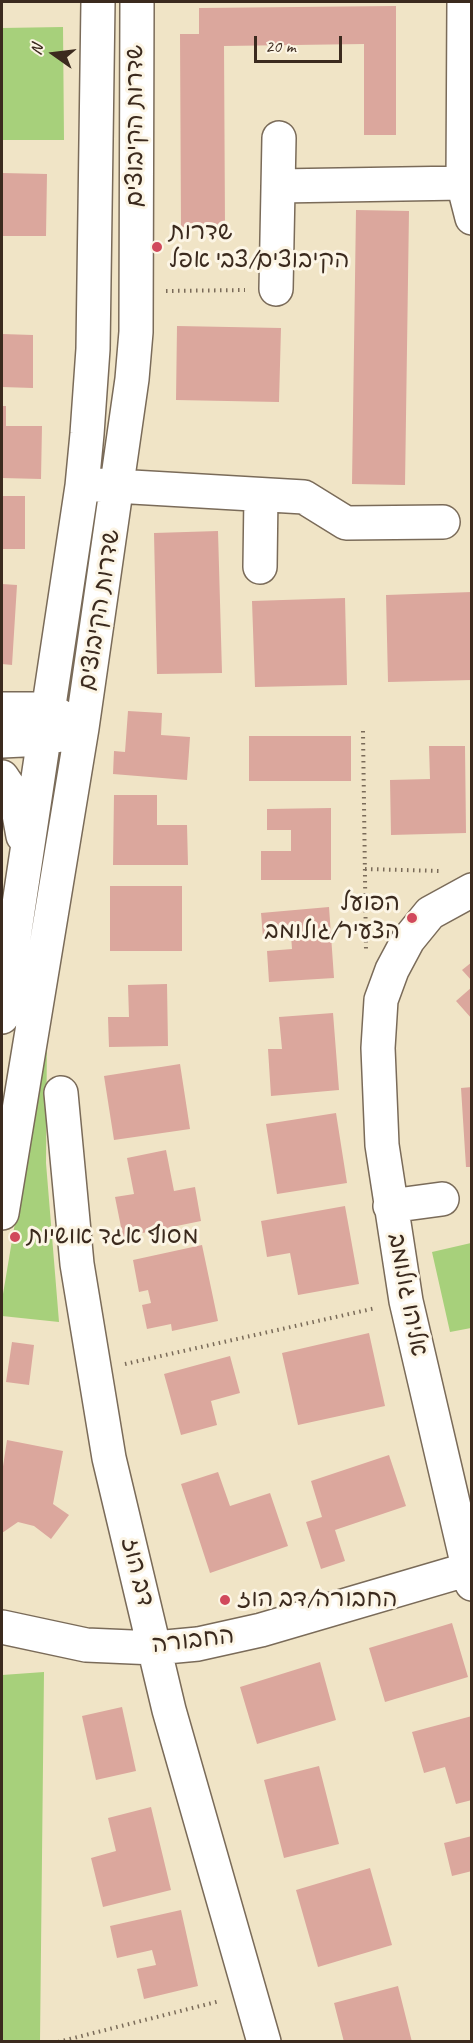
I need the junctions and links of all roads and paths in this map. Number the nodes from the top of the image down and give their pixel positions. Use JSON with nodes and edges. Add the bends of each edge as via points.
{"nodes":[{"id":1,"x":98,"y":2,"type":"edge"},
{"id":2,"x":137,"y":2,"type":"edge"},
{"id":3,"x":464,"y":2,"type":"edge"},
{"id":4,"x":279,"y":138,"type":"dead end"},
{"id":5,"x":463,"y":183,"type":"junction"},
{"id":6,"x":278,"y":186,"type":"junction"},
{"id":7,"x":471,"y":218,"type":"edge"},
{"id":8,"x":276,"y":289,"type":"joint"},
{"id":9,"x":135,"y":292,"type":"junction"},
{"id":10,"x":118,"y":485,"type":"junction"},
{"id":11,"x":82,"y":486,"type":"junction"},
{"id":12,"x":261,"y":495,"type":"junction"},
{"id":13,"x":442,"y":522,"type":"dead end"},
{"id":14,"x":260,"y":567,"type":"dead end"},
{"id":15,"x":2,"y":709,"type":"edge"},
{"id":16,"x":46,"y":724,"type":"junction"},
{"id":17,"x":82,"y":728,"type":"junction"},
{"id":18,"x":363,"y":731,"type":"dead end"},
{"id":19,"x":2,"y":741,"type":"edge"},
{"id":20,"x":2,"y":777,"type":"edge"},
{"id":21,"x":25,"y":866,"type":"junction"},
{"id":22,"x":365,"y":869,"type":"junction"},
{"id":23,"x":460,"y":881,"type":"edge"},
{"id":24,"x":366,"y":956,"type":"dead end"},
{"id":25,"x":2,"y":1017,"type":"edge"},
{"id":26,"x":61,"y":1093,"type":"dead end"},
{"id":27,"x":442,"y":1199,"type":"dead end"},
{"id":28,"x":390,"y":1206,"type":"junction"},
{"id":29,"x":2,"y":1213,"type":"edge"},
{"id":30,"x":406,"y":1301,"type":"junction"},
{"id":31,"x":93,"y":1371,"type":"junction"},
{"id":32,"x":470,"y":1574,"type":"edge"},
{"id":33,"x":6,"y":1631,"type":"edge"},
{"id":34,"x":155,"y":1648,"type":"junction"},
{"id":35,"x":250,"y":1994,"type":"junction"},
{"id":36,"x":58,"y":2042,"type":"edge"},
{"id":37,"x":264,"y":2042,"type":"edge"}],
"edges":[{"from":1,"to":11,"type":"street","name":"שדרות הקיבוצים","via":[[93,349]]},
{"from":2,"to":9,"type":"street","name":"שדרות הקיבוצים"},
{"from":3,"to":5,"type":"street"},
{"from":4,"to":6,"type":"street"},
{"from":5,"to":6,"type":"street"},
{"from":5,"to":7,"type":"street"},
{"from":6,"to":8,"type":"street"},
{"from":8,"to":9,"type":"path"},
{"from":9,"to":10,"type":"street","name":"שדרות הקיבוצים","via":[[132,379]]},
{"from":10,"to":11,"type":"street"},
{"from":10,"to":12,"type":"street"},
{"from":10,"to":17,"type":"street","name":"שדרות הקיבוצים"},
{"from":11,"to":16,"type":"street","name":"שדרות הקיבוצים"},
{"from":12,"to":13,"type":"street","via":[[304,497],[346,523]]},
{"from":12,"to":14,"type":"street"},
{"from":15,"to":16,"type":"street"},
{"from":16,"to":17,"type":"street"},
{"from":16,"to":19,"type":"street"},
{"from":16,"to":21,"type":"street","name":"שדרות הקיבוצים"},
{"from":17,"to":29,"type":"street","name":"שדרות הקיבוצים"},
{"from":18,"to":22,"type":"path"},
{"from":20,"to":21,"type":"street","via":[[16,798]]},
{"from":21,"to":25,"type":"street","name":"שדרות הקיבוצים"},
{"from":22,"to":23,"type":"path"},
{"from":22,"to":24,"type":"path"},
{"from":23,"to":28,"type":"street","name":"אליהו גולומב","via":[[408,940],[381,1000],[378,1094]]},
{"from":26,"to":31,"type":"street","name":"דב הוז","via":[[77,1264]]},
{"from":27,"to":28,"type":"street"},
{"from":28,"to":30,"type":"street","name":"אליהו גולומב"},
{"from":30,"to":31,"type":"path"},
{"from":30,"to":32,"type":"street","name":"אליהו גולומב"},
{"from":31,"to":34,"type":"street","name":"דב הוז","via":[[109,1458]]},
{"from":32,"to":34,"type":"street","name":"החבורה","via":[[228,1639]]},
{"from":33,"to":34,"type":"street","name":"החבורה","via":[[87,1646]]},
{"from":34,"to":35,"type":"street","name":"דב הוז"},
{"from":35,"to":36,"type":"path"},
{"from":35,"to":37,"type":"street","name":"דב הוז"}]}
